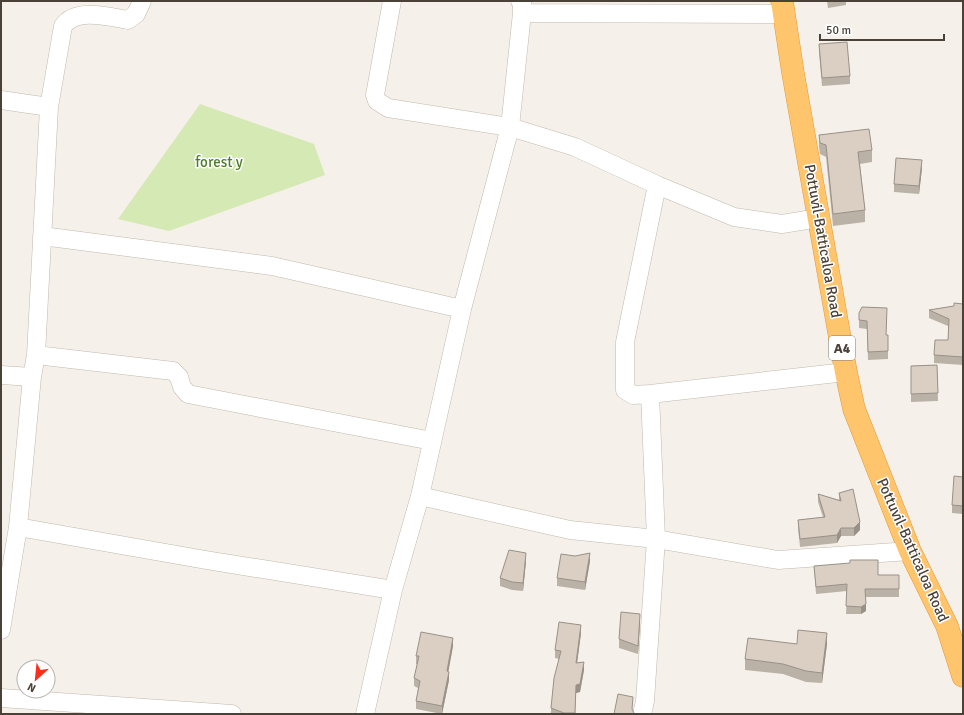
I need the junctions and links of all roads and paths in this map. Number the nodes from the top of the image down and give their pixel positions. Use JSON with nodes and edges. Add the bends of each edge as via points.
{"nodes":[{"id":1,"x":142,"y":1,"type":"edge"},
{"id":2,"x":392,"y":1,"type":"edge"},
{"id":3,"x":521,"y":7,"type":"edge"},
{"id":4,"x":783,"y":7,"type":"edge"},
{"id":5,"x":1,"y":100,"type":"edge"},
{"id":6,"x":49,"y":107,"type":"junction"},
{"id":7,"x":510,"y":127,"type":"junction"},
{"id":8,"x":657,"y":184,"type":"junction"},
{"id":9,"x":819,"y":218,"type":"junction"},
{"id":10,"x":42,"y":236,"type":"junction"},
{"id":11,"x":462,"y":309,"type":"junction"},
{"id":12,"x":36,"y":355,"type":"junction"},
{"id":13,"x":846,"y":372,"type":"junction"},
{"id":14,"x":1,"y":375,"type":"edge"},
{"id":15,"x":32,"y":377,"type":"junction"},
{"id":16,"x":650,"y":394,"type":"junction"},
{"id":17,"x":432,"y":441,"type":"junction"},
{"id":18,"x":420,"y":496,"type":"junction"},
{"id":19,"x":18,"y":527,"type":"junction"},
{"id":20,"x":656,"y":539,"type":"junction"},
{"id":21,"x":910,"y":550,"type":"junction"},
{"id":22,"x":393,"y":590,"type":"junction"},
{"id":23,"x":1,"y":630,"type":"edge"},
{"id":24,"x":963,"y":676,"type":"edge"},
{"id":25,"x":1,"y":698,"type":"edge"},
{"id":26,"x":232,"y":714,"type":"edge"},
{"id":27,"x":365,"y":714,"type":"edge"},
{"id":28,"x":642,"y":714,"type":"edge"}],
"edges":[{"from":1,"to":6,"type":"street","via":[[136,14],[128,20],[89,14],[65,22]]},
{"from":2,"to":7,"type":"street","via":[[375,95],[377,101],[388,108]]},
{"from":3,"to":4,"type":"street"},
{"from":3,"to":7,"type":"street"},
{"from":4,"to":9,"type":"highway","name":"Pottuvil-Batticaloa Road","number":"A4"},
{"from":5,"to":6,"type":"street"},
{"from":6,"to":10,"type":"street"},
{"from":7,"to":8,"type":"street","via":[[575,147]]},
{"from":7,"to":11,"type":"street"},
{"from":8,"to":9,"type":"street","via":[[734,217],[782,224]]},
{"from":8,"to":16,"type":"street","via":[[625,342],[625,390],[633,394]]},
{"from":9,"to":13,"type":"highway","name":"Pottuvil-Batticaloa Road","number":"A4"},
{"from":10,"to":11,"type":"street","via":[[272,266]]},
{"from":10,"to":12,"type":"street"},
{"from":11,"to":17,"type":"street"},
{"from":12,"to":15,"type":"street"},
{"from":12,"to":17,"type":"street","via":[[173,371],[180,377],[182,387],[188,394]]},
{"from":13,"to":16,"type":"street"},
{"from":13,"to":21,"type":"highway","name":"Pottuvil-Batticaloa Road","number":"A4","via":[[854,409]]},
{"from":14,"to":15,"type":"street"},
{"from":15,"to":19,"type":"street"},
{"from":16,"to":20,"type":"street"},
{"from":17,"to":18,"type":"street"},
{"from":18,"to":20,"type":"street","via":[[570,530]]},
{"from":18,"to":22,"type":"street"},
{"from":19,"to":22,"type":"street"},
{"from":19,"to":23,"type":"street"},
{"from":20,"to":21,"type":"street","via":[[778,560]]},
{"from":20,"to":28,"type":"street"},
{"from":21,"to":24,"type":"highway","name":"Pottuvil-Batticaloa Road","number":"A4","via":[[946,626]]},
{"from":22,"to":27,"type":"street"},
{"from":25,"to":26,"type":"street"}]}
